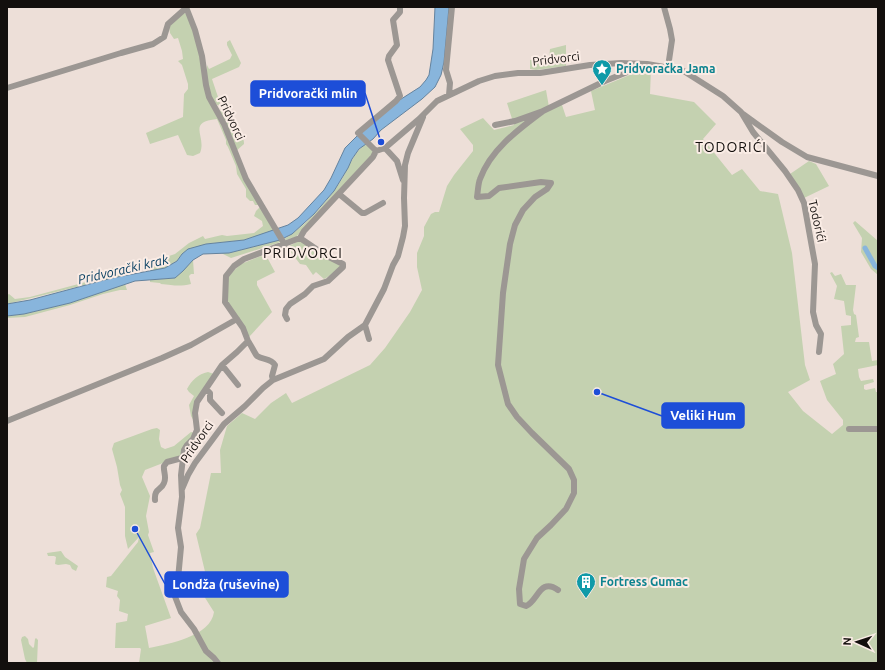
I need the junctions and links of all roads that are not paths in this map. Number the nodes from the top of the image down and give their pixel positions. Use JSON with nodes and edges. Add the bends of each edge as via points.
{"nodes":[{"id":1,"x":186,"y":7,"type":"edge"},
{"id":2,"x":400,"y":7,"type":"edge"},
{"id":3,"x":452,"y":7,"type":"edge"},
{"id":4,"x":664,"y":7,"type":"edge"},
{"id":5,"x":652,"y":64,"type":"junction"},
{"id":6,"x":668,"y":67,"type":"junction"},
{"id":7,"x":7,"y":88,"type":"edge"},
{"id":8,"x":449,"y":95,"type":"junction"},
{"id":9,"x":543,"y":111,"type":"junction"},
{"id":10,"x":741,"y":112,"type":"junction"},
{"id":11,"x":424,"y":113,"type":"junction"},
{"id":12,"x":496,"y":125,"type":"dead end"},
{"id":13,"x":385,"y":148,"type":"junction"},
{"id":14,"x":376,"y":151,"type":"junction"},
{"id":15,"x":878,"y":176,"type":"edge"},
{"id":16,"x":404,"y":182,"type":"junction"},
{"id":17,"x":339,"y":194,"type":"junction"},
{"id":18,"x":383,"y":203,"type":"dead end"},
{"id":19,"x":300,"y":238,"type":"junction"},
{"id":20,"x":283,"y":242,"type":"junction"},
{"id":21,"x":237,"y":319,"type":"junction"},
{"id":22,"x":287,"y":319,"type":"dead end"},
{"id":23,"x":365,"y":326,"type":"junction"},
{"id":24,"x":369,"y":339,"type":"dead end"},
{"id":25,"x":248,"y":341,"type":"junction"},
{"id":26,"x":819,"y":352,"type":"dead end"},
{"id":27,"x":222,"y":365,"type":"junction"},
{"id":28,"x":273,"y":380,"type":"junction"},
{"id":29,"x":238,"y":385,"type":"dead end"},
{"id":30,"x":206,"y":389,"type":"junction"},
{"id":31,"x":222,"y":413,"type":"dead end"},
{"id":32,"x":7,"y":421,"type":"edge"},
{"id":33,"x":850,"y":429,"type":"dead end"},
{"id":34,"x":878,"y":429,"type":"edge"},
{"id":35,"x":182,"y":458,"type":"junction"},
{"id":36,"x":182,"y":490,"type":"junction"},
{"id":37,"x":155,"y":500,"type":"dead end"},
{"id":38,"x":558,"y":590,"type":"dead end"},
{"id":39,"x":218,"y":663,"type":"edge"}],
"edges":[{"from":1,"to":7,"type":"street","via":[[168,24],[164,37],[153,44]]},
{"from":1,"to":20,"type":"street","name":"Pridvorci","via":[[202,56],[209,97],[224,124],[246,179]]},
{"from":2,"to":14,"type":"street","via":[[400,12],[393,20],[397,46],[388,60],[400,96],[358,133]]},
{"from":3,"to":8,"type":"street","via":[[446,70],[450,83]]},
{"from":4,"to":6,"type":"street","via":[[672,40]]},
{"from":5,"to":6,"type":"street","name":"Pridvorci"},
{"from":5,"to":8,"type":"street","name":"Pridvorci","via":[[590,65],[540,73],[495,76]]},
{"from":5,"to":9,"type":"street","via":[[605,81]]},
{"from":6,"to":10,"type":"street","name":"Todorići","via":[[682,70],[698,79]]},
{"from":8,"to":11,"type":"street","name":"Pridvorci","via":[[437,101]]},
{"from":9,"to":12,"type":"street"},
{"from":9,"to":38,"type":"street","via":[[520,128],[493,155],[480,179],[477,197],[489,196],[499,188],[551,183],[523,210],[515,225],[503,293],[498,365],[508,404],[522,422],[569,469],[574,480],[574,493],[566,509],[537,538],[524,559],[519,589],[520,604],[530,604],[541,589],[546,587]]},
{"from":10,"to":15,"type":"street","name":"Todorići","via":[[807,157]]},
{"from":10,"to":26,"type":"street","name":"Todorići","via":[[753,132],[785,171],[804,203],[815,264],[813,312],[821,334]]},
{"from":11,"to":13,"type":"street","name":"Pridvorci"},
{"from":11,"to":16,"type":"street","name":"Pridvorci","via":[[408,153]]},
{"from":13,"to":14,"type":"street","name":"Pridvorci"},
{"from":13,"to":16,"type":"street","via":[[397,161]]},
{"from":14,"to":17,"type":"street"},
{"from":16,"to":23,"type":"street","name":"Pridvorci","via":[[405,226],[398,256]]},
{"from":17,"to":18,"type":"street","via":[[362,213]]},
{"from":17,"to":19,"type":"street"},
{"from":19,"to":20,"type":"street"},
{"from":19,"to":22,"type":"street","via":[[343,264],[343,267],[328,281],[313,286],[290,304],[286,309]]},
{"from":20,"to":21,"type":"street","via":[[244,259],[226,276],[225,302]]},
{"from":21,"to":25,"type":"street"},
{"from":21,"to":32,"type":"street","via":[[150,364]]},
{"from":23,"to":24,"type":"street"},
{"from":23,"to":28,"type":"street","name":"Pridvorci","via":[[348,337],[324,360]]},
{"from":25,"to":27,"type":"street","name":"Pridvorci"},
{"from":25,"to":28,"type":"street","via":[[254,353],[273,361]]},
{"from":27,"to":29,"type":"street"},
{"from":27,"to":30,"type":"street","name":"Pridvorci"},
{"from":28,"to":36,"type":"street","name":"Pridvorci","via":[[224,424],[195,463]]},
{"from":30,"to":31,"type":"street","via":[[210,393],[210,400]]},
{"from":30,"to":35,"type":"street","name":"Pridvorci","via":[[197,402],[197,430],[184,450]]},
{"from":33,"to":34,"type":"street"},
{"from":35,"to":36,"type":"street","name":"Pridvorci"},
{"from":35,"to":37,"type":"street","via":[[167,462],[164,466],[165,480],[155,493]]},
{"from":36,"to":39,"type":"street","name":"Pridvorci","via":[[178,522],[181,547],[174,594],[181,612],[194,629],[206,652]]}]}
